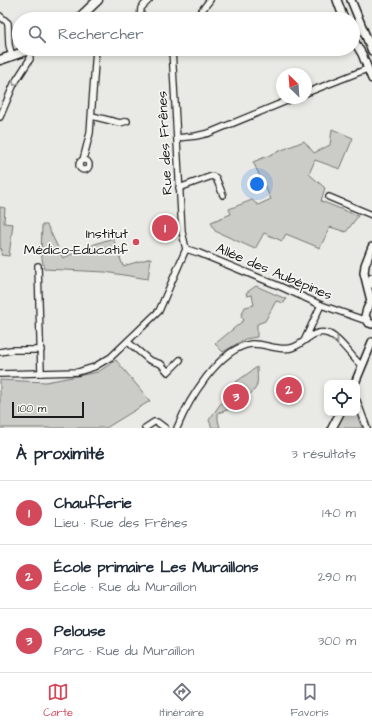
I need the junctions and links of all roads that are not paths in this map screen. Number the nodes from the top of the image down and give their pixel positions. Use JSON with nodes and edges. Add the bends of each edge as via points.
{"nodes":[{"id":1,"x":98,"y":0,"type":"edge"},
{"id":2,"x":150,"y":0,"type":"edge"},
{"id":3,"x":210,"y":0,"type":"edge"},
{"id":4,"x":337,"y":0,"type":"edge"},
{"id":5,"x":351,"y":0,"type":"edge"},
{"id":6,"x":85,"y":12,"type":"edge"},
{"id":7,"x":141,"y":12,"type":"edge"},
{"id":8,"x":201,"y":12,"type":"edge"},
{"id":9,"x":341,"y":12,"type":"edge"},
{"id":10,"x":356,"y":12,"type":"edge"},
{"id":11,"x":0,"y":16,"type":"edge"},
{"id":12,"x":360,"y":22,"type":"edge"},
{"id":13,"x":360,"y":49,"type":"edge"},
{"id":14,"x":372,"y":51,"type":"edge"},
{"id":15,"x":12,"y":56,"type":"joint"},
{"id":16,"x":30,"y":56,"type":"edge"},
{"id":17,"x":96,"y":56,"type":"edge"},
{"id":18,"x":172,"y":56,"type":"edge"},
{"id":19,"x":0,"y":60,"type":"edge"},
{"id":20,"x":370,"y":70,"type":"edge"},
{"id":21,"x":312,"y":91,"type":"edge"},
{"id":22,"x":279,"y":104,"type":"edge"},
{"id":23,"x":92,"y":116,"type":"junction"},
{"id":24,"x":0,"y":117,"type":"edge"},
{"id":25,"x":127,"y":121,"type":"dead end"},
{"id":26,"x":177,"y":138,"type":"junction"},
{"id":27,"x":83,"y":160,"type":"dead end"},
{"id":28,"x":180,"y":188,"type":"junction"},
{"id":29,"x":223,"y":195,"type":"dead end"},
{"id":30,"x":329,"y":197,"type":"dead end"},
{"id":31,"x":372,"y":215,"type":"edge"},
{"id":32,"x":372,"y":247,"type":"edge"},
{"id":33,"x":186,"y":249,"type":"junction"},
{"id":34,"x":38,"y":266,"type":"dead end"},
{"id":35,"x":372,"y":278,"type":"edge"},
{"id":36,"x":372,"y":284,"type":"edge"},
{"id":37,"x":371,"y":300,"type":"edge"},
{"id":38,"x":321,"y":305,"type":"junction"},
{"id":39,"x":367,"y":308,"type":"junction"},
{"id":40,"x":353,"y":316,"type":"junction"},
{"id":41,"x":370,"y":324,"type":"edge"},
{"id":42,"x":305,"y":340,"type":"junction"},
{"id":43,"x":128,"y":342,"type":"junction"},
{"id":44,"x":372,"y":342,"type":"edge"},
{"id":45,"x":41,"y":350,"type":"junction"},
{"id":46,"x":0,"y":352,"type":"edge"},
{"id":47,"x":180,"y":360,"type":"dead end"},
{"id":48,"x":362,"y":366,"type":"junction"},
{"id":49,"x":41,"y":373,"type":"junction"},
{"id":50,"x":0,"y":374,"type":"edge"},
{"id":51,"x":356,"y":380,"type":"edge"},
{"id":52,"x":360,"y":409,"type":"edge"},
{"id":53,"x":360,"y":413,"type":"edge"},
{"id":54,"x":362,"y":415,"type":"junction"},
{"id":55,"x":338,"y":416,"type":"edge"},
{"id":56,"x":145,"y":428,"type":"edge"},
{"id":57,"x":165,"y":428,"type":"edge"},
{"id":58,"x":177,"y":428,"type":"edge"},
{"id":59,"x":332,"y":428,"type":"edge"},
{"id":60,"x":367,"y":428,"type":"edge"}],
"edges":[{"from":1,"to":6,"type":"main road"},
{"from":2,"to":7,"type":"street","via":[[141,8]]},
{"from":3,"to":8,"type":"street"},
{"from":4,"to":9,"type":"street"},
{"from":5,"to":10,"type":"street"},
{"from":11,"to":15,"type":"street","via":[[8,23]]},
{"from":12,"to":14,"type":"street"},
{"from":13,"to":20,"type":"street"},
{"from":15,"to":19,"type":"main road"},
{"from":16,"to":24,"type":"street","one_way":true,"via":[[14,84]]},
{"from":17,"to":23,"type":"street"},
{"from":18,"to":26,"type":"street","name":"Rue des Frênes"},
{"from":20,"to":21,"type":"street"},
{"from":22,"to":26,"type":"street","via":[[209,133]]},
{"from":23,"to":25,"type":"street","via":[[120,123]]},
{"from":23,"to":27,"type":"street"},
{"from":26,"to":28,"type":"street","name":"Rue des Frênes"},
{"from":28,"to":29,"type":"street","via":[[212,176],[216,178]]},
{"from":28,"to":33,"type":"street","name":"Rue des Frênes","via":[[182,232]]},
{"from":30,"to":31,"type":"street"},
{"from":32,"to":37,"type":"street","via":[[364,272]]},
{"from":33,"to":38,"type":"street","name":"Allée des Aubépines","via":[[276,284]]},
{"from":33,"to":43,"type":"street","via":[[159,311]]},
{"from":34,"to":45,"type":"street"},
{"from":35,"to":36,"type":"street"},
{"from":37,"to":39,"type":"street"},
{"from":38,"to":40,"type":"street","name":"Allée des Aubépines"},
{"from":38,"to":42,"type":"street"},
{"from":39,"to":40,"type":"street"},
{"from":39,"to":41,"type":"street","via":[[365,316]]},
{"from":40,"to":41,"type":"street","name":"Allée des Aubépines"},
{"from":42,"to":48,"type":"street","one_way":true,"via":[[318,333],[331,335]]},
{"from":42,"to":58,"type":"street","via":[[288,348],[252,344],[233,351],[208,373],[183,413]]},
{"from":43,"to":47,"type":"street","via":[[149,360],[161,364],[168,372]]},
{"from":43,"to":49,"type":"street","via":[[94,368],[78,372]]},
{"from":44,"to":48,"type":"street"},
{"from":45,"to":46,"type":"street"},
{"from":45,"to":49,"type":"street"},
{"from":48,"to":51,"type":"street"},
{"from":49,"to":50,"type":"street"},
{"from":52,"to":54,"type":"street"},
{"from":53,"to":54,"type":"street"},
{"from":54,"to":60,"type":"street"},
{"from":55,"to":59,"type":"street"},
{"from":56,"to":57,"type":"street","via":[[157,422]]}]}
